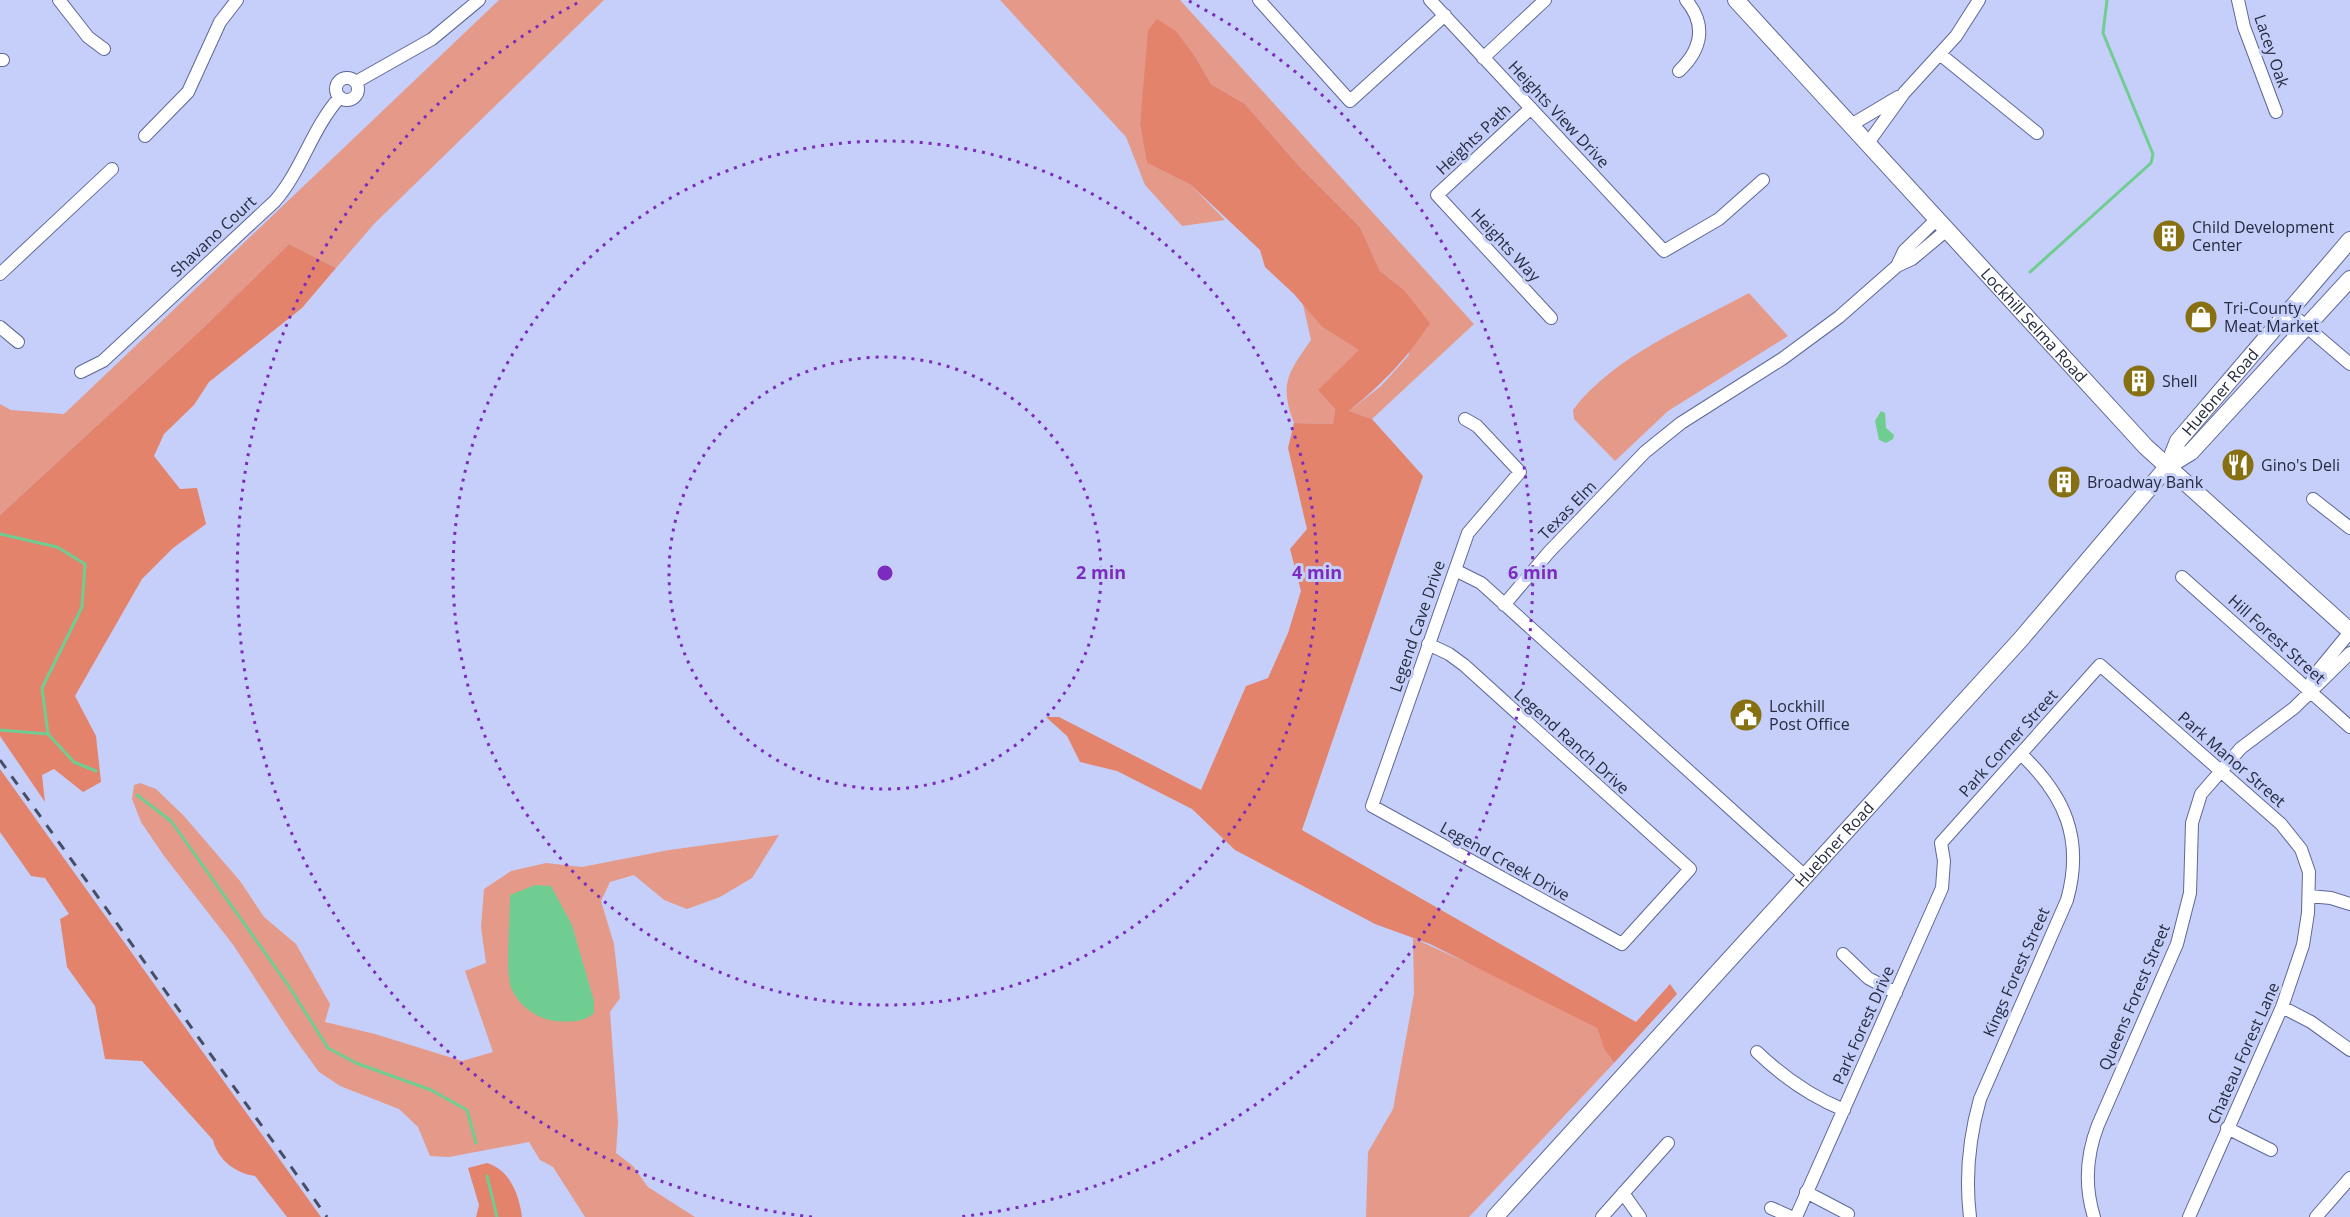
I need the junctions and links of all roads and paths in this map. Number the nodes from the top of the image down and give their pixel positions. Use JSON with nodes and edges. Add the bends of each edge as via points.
{"nodes":[{"id":1,"x":59,"y":0,"type":"edge"},
{"id":2,"x":237,"y":0,"type":"edge"},
{"id":3,"x":1258,"y":0,"type":"edge"},
{"id":4,"x":1430,"y":0,"type":"edge"},
{"id":5,"x":1545,"y":0,"type":"edge"},
{"id":6,"x":1686,"y":0,"type":"edge"},
{"id":7,"x":1736,"y":0,"type":"edge"},
{"id":8,"x":1979,"y":0,"type":"edge"},
{"id":9,"x":2238,"y":0,"type":"edge"},
{"id":10,"x":473,"y":2,"type":"edge"},
{"id":11,"x":1444,"y":15,"type":"junction"},
{"id":12,"x":104,"y":49,"type":"dead end"},
{"id":13,"x":1941,"y":55,"type":"junction"},
{"id":14,"x":1483,"y":58,"type":"junction"},
{"id":15,"x":1679,"y":70,"type":"dead end"},
{"id":16,"x":1904,"y":93,"type":"junction"},
{"id":17,"x":1531,"y":108,"type":"junction"},
{"id":18,"x":2276,"y":112,"type":"dead end"},
{"id":19,"x":1851,"y":125,"type":"junction"},
{"id":20,"x":2037,"y":133,"type":"dead end"},
{"id":21,"x":146,"y":136,"type":"dead end"},
{"id":22,"x":1868,"y":143,"type":"junction"},
{"id":23,"x":112,"y":170,"type":"dead end"},
{"id":24,"x":1763,"y":180,"type":"dead end"},
{"id":25,"x":1437,"y":195,"type":"joint"},
{"id":26,"x":1943,"y":224,"type":"junction"},
{"id":27,"x":2350,"y":240,"type":"edge"},
{"id":28,"x":0,"y":274,"type":"edge"},
{"id":29,"x":2350,"y":279,"type":"edge"},
{"id":30,"x":2288,"y":311,"type":"junction"},
{"id":31,"x":1551,"y":318,"type":"dead end"},
{"id":32,"x":0,"y":327,"type":"edge"},
{"id":33,"x":2307,"y":327,"type":"junction"},
{"id":34,"x":18,"y":342,"type":"dead end"},
{"id":35,"x":2350,"y":364,"type":"edge"},
{"id":36,"x":81,"y":372,"type":"dead end"},
{"id":37,"x":1465,"y":418,"type":"dead end"},
{"id":38,"x":2168,"y":466,"type":"junction"},
{"id":39,"x":2313,"y":499,"type":"dead end"},
{"id":40,"x":2350,"y":528,"type":"edge"},
{"id":41,"x":1455,"y":570,"type":"junction"},
{"id":42,"x":2182,"y":577,"type":"dead end"},
{"id":43,"x":1504,"y":604,"type":"junction"},
{"id":44,"x":2350,"y":631,"type":"edge"},
{"id":45,"x":1428,"y":644,"type":"junction"},
{"id":46,"x":2350,"y":652,"type":"edge"},
{"id":47,"x":2100,"y":665,"type":"joint"},
{"id":48,"x":2310,"y":690,"type":"junction"},
{"id":49,"x":2350,"y":727,"type":"edge"},
{"id":50,"x":2021,"y":754,"type":"junction"},
{"id":51,"x":2220,"y":771,"type":"junction"},
{"id":52,"x":1372,"y":806,"type":"joint"},
{"id":53,"x":1941,"y":843,"type":"joint"},
{"id":54,"x":1806,"y":876,"type":"junction"},
{"id":55,"x":2309,"y":896,"type":"junction"},
{"id":56,"x":2350,"y":904,"type":"edge"},
{"id":57,"x":1622,"y":944,"type":"joint"},
{"id":58,"x":1843,"y":954,"type":"dead end"},
{"id":59,"x":1896,"y":993,"type":"junction"},
{"id":60,"x":2282,"y":1007,"type":"junction"},
{"id":61,"x":2350,"y":1050,"type":"edge"},
{"id":62,"x":1757,"y":1052,"type":"dead end"},
{"id":63,"x":1844,"y":1110,"type":"junction"},
{"id":64,"x":2227,"y":1128,"type":"junction"},
{"id":65,"x":1668,"y":1143,"type":"dead end"},
{"id":66,"x":2271,"y":1150,"type":"dead end"},
{"id":67,"x":2350,"y":1178,"type":"edge"},
{"id":68,"x":1806,"y":1192,"type":"junction"},
{"id":69,"x":1623,"y":1193,"type":"junction"},
{"id":70,"x":1771,"y":1208,"type":"dead end"},
{"id":71,"x":1848,"y":1214,"type":"dead end"},
{"id":72,"x":1495,"y":1217,"type":"edge"},
{"id":73,"x":1602,"y":1217,"type":"edge"},
{"id":74,"x":1640,"y":1217,"type":"edge"},
{"id":75,"x":1794,"y":1217,"type":"edge"},
{"id":76,"x":1970,"y":1217,"type":"edge"},
{"id":77,"x":2094,"y":1217,"type":"edge"},
{"id":78,"x":2189,"y":1217,"type":"edge"},
{"id":79,"x":2316,"y":1217,"type":"edge"}],
"edges":[{"from":1,"to":12,"type":"street","via":[[88,37]]},
{"from":2,"to":21,"type":"street","via":[[220,22],[188,92]]},
{"from":3,"to":11,"type":"street","via":[[1350,101]]},
{"from":4,"to":11,"type":"street","name":"Heights View Drive"},
{"from":5,"to":14,"type":"street"},
{"from":6,"to":15,"type":"street","via":[[1701,32],[1692,58]]},
{"from":7,"to":19,"type":"main road","name":"Lockhill Selma Road"},
{"from":8,"to":13,"type":"street"},
{"from":9,"to":18,"type":"street","name":"Lacey Oak"},
{"from":10,"to":36,"type":"street","name":"Shavano Court","via":[[432,39],[356,82],[355,97],[340,97],[323,118],[275,201],[103,361]]},
{"from":11,"to":14,"type":"street","name":"Heights View Drive"},
{"from":13,"to":16,"type":"street"},
{"from":13,"to":20,"type":"street"},
{"from":14,"to":17,"type":"street","name":"Heights View Drive"},
{"from":16,"to":19,"type":"street"},
{"from":16,"to":22,"type":"street"},
{"from":17,"to":24,"type":"street","name":"Heights View Drive","via":[[1664,251],[1719,219]]},
{"from":17,"to":25,"type":"street","name":"Heights Path"},
{"from":19,"to":22,"type":"main road","name":"Lockhill Selma Road"},
{"from":22,"to":26,"type":"main road","name":"Lockhill Selma Road"},
{"from":23,"to":28,"type":"street"},
{"from":25,"to":31,"type":"street","name":"Heights Way"},
{"from":26,"to":38,"type":"main road","name":"Lockhill Selma Road","via":[[2105,403]]},
{"from":26,"to":43,"type":"street","name":"Texas Elm","via":[[1912,259],[1897,266],[1839,317],[1645,452]]},
{"from":27,"to":30,"type":"main road","name":"Huebner Road"},
{"from":29,"to":33,"type":"main road","name":"Huebner Road"},
{"from":30,"to":33,"type":"street"},
{"from":30,"to":38,"type":"main road","name":"Huebner Road","via":[[2178,441]]},
{"from":32,"to":34,"type":"street"},
{"from":33,"to":35,"type":"street"},
{"from":33,"to":38,"type":"main road","name":"Huebner Road","via":[[2191,452]]},
{"from":37,"to":41,"type":"street","name":"Legend Cave Drive","via":[[1478,426],[1520,472],[1468,533]]},
{"from":38,"to":44,"type":"main road","name":"Lockhill Selma Road"},
{"from":38,"to":54,"type":"main road","name":"Huebner Road","via":[[2021,639]]},
{"from":39,"to":40,"type":"street"},
{"from":41,"to":43,"type":"street","via":[[1471,576]]},
{"from":41,"to":45,"type":"street","name":"Legend Cave Drive"},
{"from":42,"to":48,"type":"street","name":"Hill Forest Street"},
{"from":43,"to":54,"type":"street"},
{"from":44,"to":48,"type":"street","name":"Queens Forest Street","via":[[2313,677]]},
{"from":45,"to":52,"type":"street","name":"Legend Cave Drive"},
{"from":45,"to":57,"type":"street","name":"Legend Ranch Drive","via":[[1464,665],[1690,869]]},
{"from":46,"to":48,"type":"street","name":"Queens Forest Street","via":[[2320,685]]},
{"from":47,"to":50,"type":"street","name":"Park Corner Street"},
{"from":47,"to":51,"type":"street","name":"Park Manor Street"},
{"from":48,"to":49,"type":"street","name":"Hill Forest Street"},
{"from":48,"to":51,"type":"street","name":"Queens Forest Street","via":[[2283,717],[2241,747]]},
{"from":50,"to":53,"type":"street","name":"Park Corner Street"},
{"from":50,"to":76,"type":"street","name":"Kings Forest Street","via":[[2045,778],[2063,807],[2071,833],[2073,873],[2067,900],[1980,1099],[1967,1172]]},
{"from":51,"to":55,"type":"street","name":"Park Manor Street","via":[[2292,834],[2307,864]]},
{"from":51,"to":77,"type":"street","name":"Queens Forest Street","via":[[2201,794],[2194,812],[2190,893],[2177,944],[2093,1137],[2086,1173]]},
{"from":52,"to":57,"type":"street","name":"Legend Creek Drive"},
{"from":53,"to":59,"type":"street","name":"Park Forest Drive","via":[[1942,888]]},
{"from":54,"to":72,"type":"main road","name":"Huebner Road"},
{"from":55,"to":56,"type":"street"},
{"from":55,"to":60,"type":"street","name":"Chateau Forest Lane","via":[[2303,945]]},
{"from":58,"to":59,"type":"street","via":[[1868,978]]},
{"from":59,"to":63,"type":"street","name":"Park Forest Drive"},
{"from":60,"to":61,"type":"street"},
{"from":60,"to":64,"type":"street","name":"Chateau Forest Lane"},
{"from":62,"to":63,"type":"street","via":[[1797,1086]]},
{"from":63,"to":68,"type":"street","name":"Park Forest Drive"},
{"from":64,"to":66,"type":"street"},
{"from":64,"to":78,"type":"street","name":"Chateau Forest Lane"},
{"from":65,"to":69,"type":"street"},
{"from":67,"to":79,"type":"street"},
{"from":68,"to":71,"type":"street"},
{"from":68,"to":75,"type":"street","name":"Park Forest Drive"},
{"from":69,"to":73,"type":"street"},
{"from":69,"to":74,"type":"street"},
{"from":70,"to":75,"type":"street","name":"Park Forest Drive"}]}
